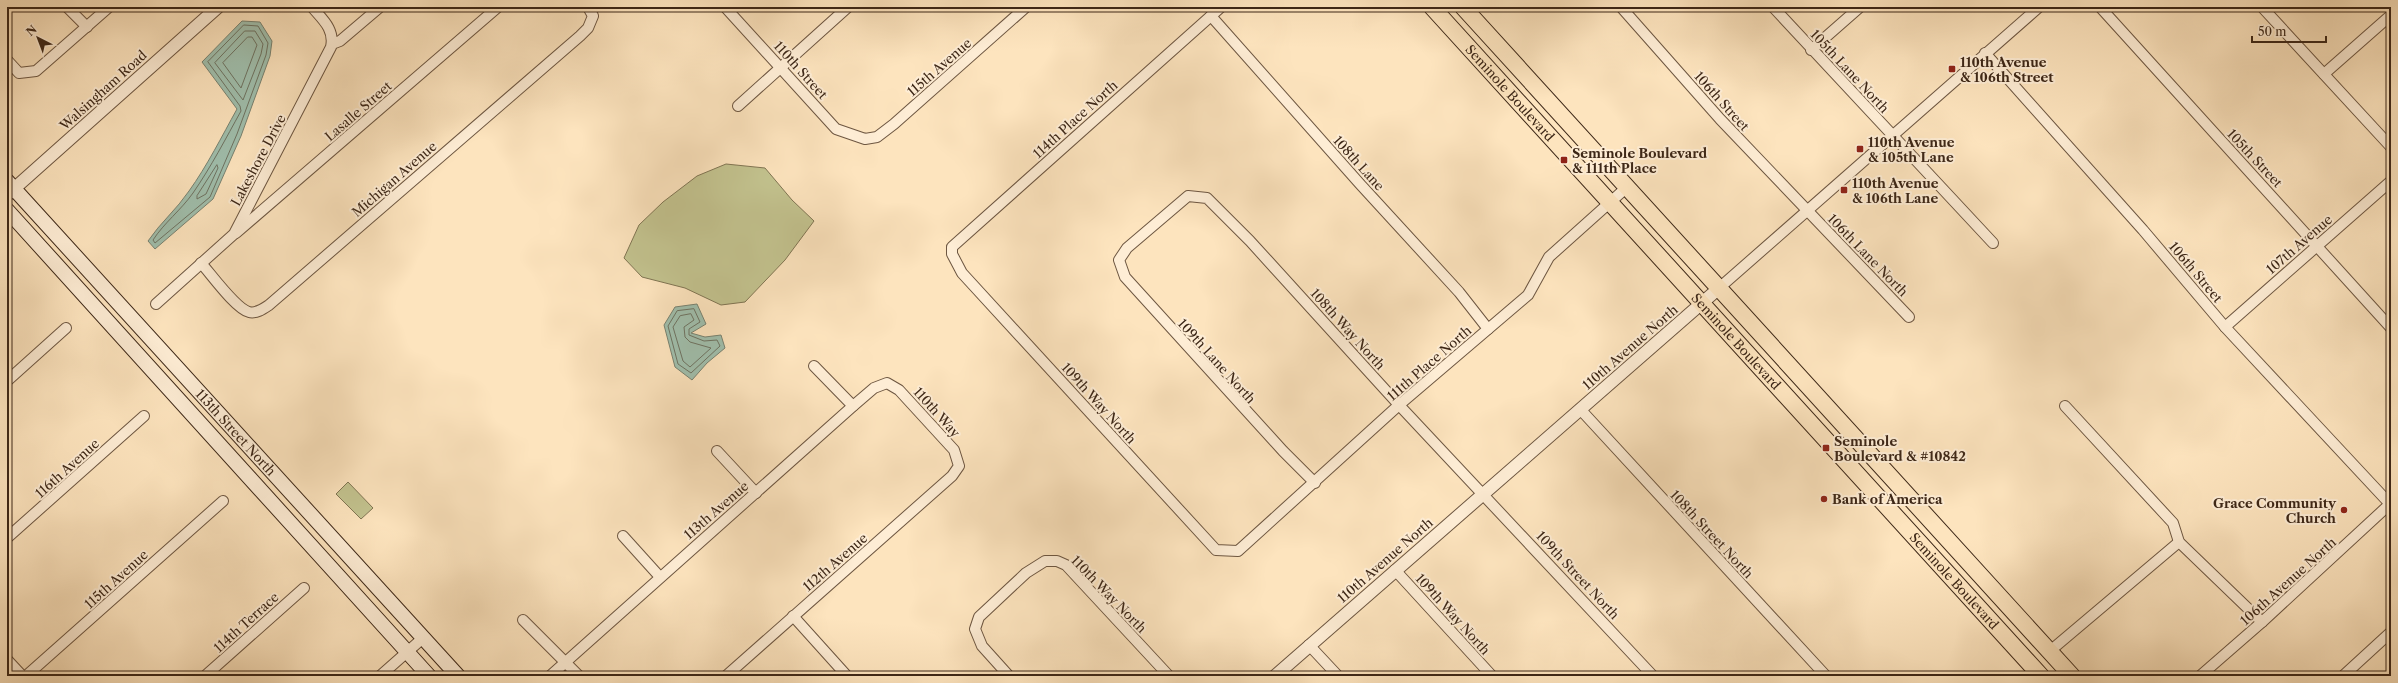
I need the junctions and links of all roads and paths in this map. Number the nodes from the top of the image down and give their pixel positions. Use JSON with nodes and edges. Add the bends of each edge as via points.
{"nodes":[{"id":1,"x":67,"y":7,"type":"edge"},
{"id":2,"x":109,"y":7,"type":"edge"},
{"id":3,"x":218,"y":7,"type":"edge"},
{"id":4,"x":312,"y":7,"type":"edge"},
{"id":5,"x":380,"y":7,"type":"edge"},
{"id":6,"x":498,"y":7,"type":"edge"},
{"id":7,"x":588,"y":7,"type":"edge"},
{"id":8,"x":725,"y":7,"type":"edge"},
{"id":9,"x":848,"y":7,"type":"edge"},
{"id":10,"x":1026,"y":7,"type":"edge"},
{"id":11,"x":1221,"y":7,"type":"edge"},
{"id":12,"x":1432,"y":7,"type":"edge"},
{"id":13,"x":1462,"y":7,"type":"edge"},
{"id":14,"x":1621,"y":7,"type":"edge"},
{"id":15,"x":1773,"y":7,"type":"edge"},
{"id":16,"x":1860,"y":7,"type":"edge"},
{"id":17,"x":2039,"y":7,"type":"edge"},
{"id":18,"x":2100,"y":7,"type":"edge"},
{"id":19,"x":2262,"y":7,"type":"edge"},
{"id":20,"x":2391,"y":15,"type":"edge"},
{"id":21,"x":1211,"y":16,"type":"junction"},
{"id":22,"x":87,"y":27,"type":"junction"},
{"id":23,"x":332,"y":44,"type":"junction"},
{"id":24,"x":1811,"y":50,"type":"junction"},
{"id":25,"x":1985,"y":53,"type":"junction"},
{"id":26,"x":7,"y":60,"type":"edge"},
{"id":27,"x":781,"y":68,"type":"junction"},
{"id":28,"x":2324,"y":74,"type":"junction"},
{"id":29,"x":738,"y":106,"type":"dead end"},
{"id":30,"x":1892,"y":135,"type":"junction"},
{"id":31,"x":865,"y":139,"type":"joint"},
{"id":32,"x":2391,"y":147,"type":"edge"},
{"id":33,"x":2391,"y":181,"type":"edge"},
{"id":34,"x":9,"y":188,"type":"edge"},
{"id":35,"x":1626,"y":188,"type":"junction"},
{"id":36,"x":1610,"y":202,"type":"junction"},
{"id":37,"x":7,"y":210,"type":"edge"},
{"id":38,"x":1808,"y":210,"type":"junction"},
{"id":39,"x":234,"y":234,"type":"junction"},
{"id":40,"x":1993,"y":243,"type":"dead end"},
{"id":41,"x":2317,"y":245,"type":"junction"},
{"id":42,"x":1127,"y":248,"type":"joint"},
{"id":43,"x":952,"y":254,"type":"joint"},
{"id":44,"x":201,"y":263,"type":"junction"},
{"id":45,"x":1718,"y":289,"type":"junction"},
{"id":46,"x":1702,"y":303,"type":"junction"},
{"id":47,"x":156,"y":304,"type":"dead end"},
{"id":48,"x":1909,"y":317,"type":"dead end"},
{"id":49,"x":2225,"y":327,"type":"junction"},
{"id":50,"x":66,"y":328,"type":"dead end"},
{"id":51,"x":2391,"y":328,"type":"edge"},
{"id":52,"x":1488,"y":329,"type":"junction"},
{"id":53,"x":814,"y":366,"type":"dead end"},
{"id":54,"x":7,"y":381,"type":"edge"},
{"id":55,"x":887,"y":383,"type":"joint"},
{"id":56,"x":1400,"y":405,"type":"junction"},
{"id":57,"x":853,"y":406,"type":"junction"},
{"id":58,"x":2065,"y":406,"type":"dead end"},
{"id":59,"x":1580,"y":409,"type":"junction"},
{"id":60,"x":144,"y":416,"type":"dead end"},
{"id":61,"x":717,"y":451,"type":"dead end"},
{"id":62,"x":959,"y":466,"type":"joint"},
{"id":63,"x":1315,"y":483,"type":"junction"},
{"id":64,"x":1483,"y":492,"type":"junction"},
{"id":65,"x":756,"y":493,"type":"junction"},
{"id":66,"x":223,"y":501,"type":"dead end"},
{"id":67,"x":2390,"y":504,"type":"edge"},
{"id":68,"x":623,"y":536,"type":"dead end"},
{"id":69,"x":7,"y":538,"type":"edge"},
{"id":70,"x":2179,"y":542,"type":"junction"},
{"id":71,"x":1238,"y":551,"type":"joint"},
{"id":72,"x":1395,"y":570,"type":"junction"},
{"id":73,"x":660,"y":577,"type":"junction"},
{"id":74,"x":304,"y":588,"type":"dead end"},
{"id":75,"x":793,"y":616,"type":"junction"},
{"id":76,"x":523,"y":620,"type":"dead end"},
{"id":77,"x":2262,"y":622,"type":"junction"},
{"id":78,"x":2391,"y":632,"type":"edge"},
{"id":79,"x":423,"y":638,"type":"junction"},
{"id":80,"x":1309,"y":645,"type":"junction"},
{"id":81,"x":2050,"y":651,"type":"junction"},
{"id":82,"x":407,"y":652,"type":"junction"},
{"id":83,"x":7,"y":661,"type":"edge"},
{"id":84,"x":566,"y":662,"type":"junction"},
{"id":85,"x":21,"y":676,"type":"edge"},
{"id":86,"x":26,"y":676,"type":"edge"},
{"id":87,"x":205,"y":676,"type":"edge"},
{"id":88,"x":380,"y":676,"type":"edge"},
{"id":89,"x":429,"y":676,"type":"edge"},
{"id":90,"x":458,"y":676,"type":"edge"},
{"id":91,"x":550,"y":676,"type":"edge"},
{"id":92,"x":579,"y":676,"type":"edge"},
{"id":93,"x":726,"y":676,"type":"edge"},
{"id":94,"x":847,"y":676,"type":"edge"},
{"id":95,"x":1009,"y":676,"type":"edge"},
{"id":96,"x":1169,"y":676,"type":"edge"},
{"id":97,"x":1274,"y":676,"type":"edge"},
{"id":98,"x":1338,"y":676,"type":"edge"},
{"id":99,"x":1492,"y":676,"type":"edge"},
{"id":100,"x":1654,"y":676,"type":"edge"},
{"id":101,"x":1826,"y":676,"type":"edge"},
{"id":102,"x":2041,"y":676,"type":"edge"},
{"id":103,"x":2072,"y":676,"type":"edge"},
{"id":104,"x":2200,"y":676,"type":"edge"},
{"id":105,"x":2343,"y":676,"type":"edge"}],
"edges":[{"from":1,"to":22,"type":"street"},
{"from":2,"to":22,"type":"street"},
{"from":3,"to":34,"type":"street","name":"Walsingham Road"},
{"from":4,"to":23,"type":"street","via":[[331,30]]},
{"from":5,"to":23,"type":"street","via":[[340,41]]},
{"from":6,"to":39,"type":"street","name":"Lasalle Street"},
{"from":7,"to":44,"type":"street","name":"Michigan Avenue","via":[[593,16],[592,21],[580,36],[269,305],[255,313],[248,312]]},
{"from":8,"to":27,"type":"street","name":"110th Street"},
{"from":9,"to":27,"type":"street"},
{"from":10,"to":31,"type":"street","name":"115th Avenue","via":[[894,124],[878,137]]},
{"from":11,"to":21,"type":"street","name":"114th Place North"},
{"from":12,"to":36,"type":"main road","name":"Seminole Boulevard"},
{"from":13,"to":35,"type":"main road","name":"Seminole Boulevard"},
{"from":14,"to":38,"type":"street","name":"106th Street","via":[[1720,119]]},
{"from":15,"to":24,"type":"street","name":"105th Lane North"},
{"from":16,"to":24,"type":"street"},
{"from":17,"to":25,"type":"street","name":"110th Avenue North"},
{"from":18,"to":41,"type":"street","name":"105th Street"},
{"from":19,"to":28,"type":"street"},
{"from":20,"to":28,"type":"street"},
{"from":21,"to":43,"type":"street","name":"114th Place North","via":[[952,247]]},
{"from":21,"to":52,"type":"street","name":"108th Lane","via":[[1459,292]]},
{"from":22,"to":26,"type":"street","via":[[36,71],[19,72]]},
{"from":23,"to":39,"type":"street","name":"Lakeshore Drive"},
{"from":24,"to":30,"type":"street","name":"105th Lane North"},
{"from":25,"to":30,"type":"street","name":"110th Avenue North"},
{"from":25,"to":49,"type":"street","name":"106th Street","via":[[2143,230]]},
{"from":27,"to":29,"type":"street"},
{"from":27,"to":31,"type":"street","name":"110th Street","via":[[836,129]]},
{"from":28,"to":32,"type":"street"},
{"from":30,"to":38,"type":"street","name":"110th Avenue North"},
{"from":30,"to":40,"type":"street","name":"105th Lane North"},
{"from":33,"to":41,"type":"street","name":"107th Avenue"},
{"from":34,"to":79,"type":"main road","name":"113th Street North"},
{"from":35,"to":36,"type":"street","name":"111th Place North"},
{"from":35,"to":45,"type":"main road","name":"Seminole Boulevard"},
{"from":36,"to":46,"type":"main road","name":"Seminole Boulevard"},
{"from":36,"to":52,"type":"street","name":"111th Place North","via":[[1550,257],[1528,295]]},
{"from":37,"to":82,"type":"main road","name":"113th Street North"},
{"from":38,"to":45,"type":"street","name":"110th Avenue North"},
{"from":38,"to":48,"type":"street","name":"106th Lane North"},
{"from":39,"to":44,"type":"street","name":"Lakeshore Drive"},
{"from":41,"to":49,"type":"street","name":"107th Avenue"},
{"from":41,"to":51,"type":"street","name":"105th Street"},
{"from":42,"to":56,"type":"street","name":"108th Way North","via":[[1188,196],[1207,198]]},
{"from":42,"to":63,"type":"street","name":"109th Lane North","via":[[1120,260],[1125,278]]},
{"from":43,"to":71,"type":"street","name":"109th Way North","via":[[962,273],[1216,550]]},
{"from":44,"to":47,"type":"street","name":"Lakeshore Drive"},
{"from":45,"to":46,"type":"street","name":"110th Avenue North"},
{"from":45,"to":81,"type":"main road","name":"Seminole Boulevard"},
{"from":46,"to":59,"type":"street","name":"110th Avenue North"},
{"from":46,"to":102,"type":"main road","name":"Seminole Boulevard"},
{"from":49,"to":67,"type":"street","name":"106th Street"},
{"from":50,"to":54,"type":"street"},
{"from":52,"to":56,"type":"street","name":"111th Place North"},
{"from":53,"to":57,"type":"street"},
{"from":55,"to":57,"type":"street","name":"113th Avenue","via":[[874,388]]},
{"from":55,"to":62,"type":"street","name":"110th Way","via":[[899,390],[954,450]]},
{"from":56,"to":63,"type":"street","name":"111th Place North"},
{"from":56,"to":64,"type":"street","name":"108th Way North"},
{"from":57,"to":65,"type":"street","name":"113th Avenue"},
{"from":58,"to":70,"type":"street","via":[[2173,523]]},
{"from":59,"to":64,"type":"street","name":"110th Avenue North"},
{"from":59,"to":101,"type":"street","name":"108th Street North"},
{"from":60,"to":69,"type":"street","name":"116th Avenue"},
{"from":61,"to":65,"type":"street"},
{"from":62,"to":75,"type":"street","name":"112th Avenue","via":[[952,476]]},
{"from":63,"to":71,"type":"street","name":"111th Place North"},
{"from":64,"to":72,"type":"street","name":"110th Avenue North"},
{"from":64,"to":100,"type":"street","name":"109th Street North"},
{"from":65,"to":73,"type":"street","name":"113th Avenue"},
{"from":66,"to":86,"type":"street","name":"115th Avenue"},
{"from":67,"to":77,"type":"street","name":"106th Avenue North"},
{"from":68,"to":73,"type":"street"},
{"from":70,"to":77,"type":"street"},
{"from":70,"to":81,"type":"street"},
{"from":72,"to":80,"type":"street","name":"110th Avenue North"},
{"from":72,"to":99,"type":"street","name":"109th Way North"},
{"from":73,"to":84,"type":"street","name":"113th Avenue"},
{"from":74,"to":87,"type":"street","name":"114th Terrace"},
{"from":75,"to":93,"type":"street","name":"112th Avenue"},
{"from":75,"to":94,"type":"street"},
{"from":76,"to":84,"type":"street"},
{"from":77,"to":104,"type":"street","name":"106th Avenue North"},
{"from":78,"to":105,"type":"street"},
{"from":79,"to":82,"type":"street"},
{"from":79,"to":90,"type":"main road","name":"113th Street North"},
{"from":80,"to":97,"type":"street","name":"110th Avenue North"},
{"from":80,"to":98,"type":"street"},
{"from":81,"to":103,"type":"main road","name":"Seminole Boulevard"},
{"from":82,"to":88,"type":"street"},
{"from":82,"to":89,"type":"main road","name":"113th Street North"},
{"from":83,"to":85,"type":"street"},
{"from":84,"to":91,"type":"street","name":"113th Avenue"},
{"from":84,"to":92,"type":"street"},
{"from":95,"to":96,"type":"street","name":"110th Way North","via":[[982,646],[975,630],[979,617],[1026,573],[1045,561],[1056,561],[1066,565]]}]}
